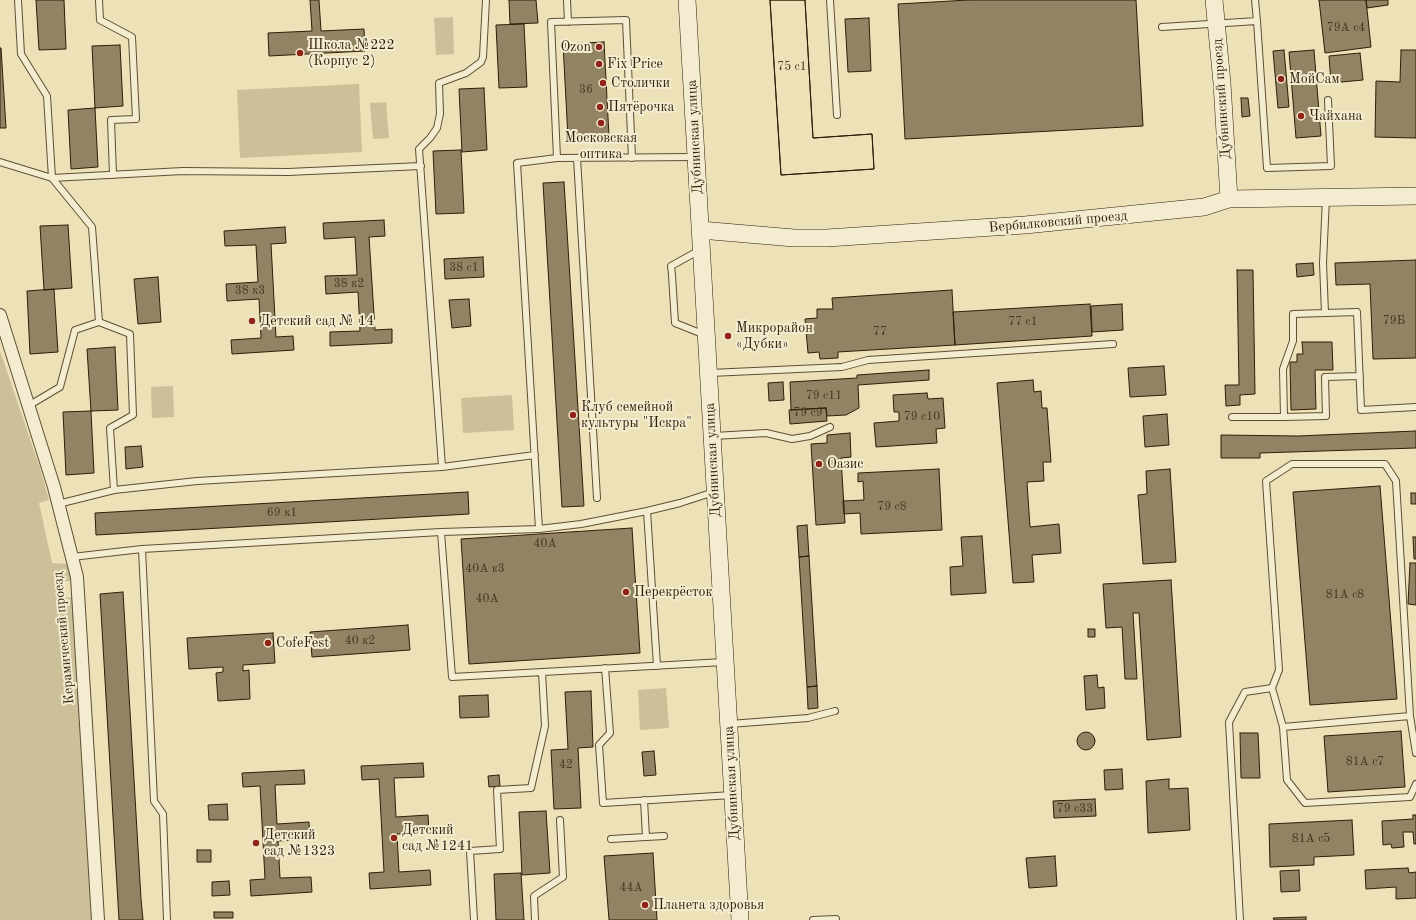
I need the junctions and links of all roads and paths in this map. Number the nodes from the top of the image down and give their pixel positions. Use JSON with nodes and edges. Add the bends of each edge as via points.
{"nodes":[{"id":1,"x":18,"y":0,"type":"edge"},
{"id":2,"x":99,"y":0,"type":"edge"},
{"id":3,"x":486,"y":0,"type":"edge"},
{"id":4,"x":566,"y":0,"type":"edge"},
{"id":5,"x":687,"y":0,"type":"edge"},
{"id":6,"x":830,"y":0,"type":"edge"},
{"id":7,"x":1214,"y":0,"type":"edge"},
{"id":8,"x":1255,"y":0,"type":"edge"},
{"id":9,"x":1257,"y":21,"type":"junction"},
{"id":10,"x":568,"y":22,"type":"junction"},
{"id":11,"x":1216,"y":24,"type":"junction"},
{"id":12,"x":1162,"y":27,"type":"dead end"},
{"id":13,"x":1328,"y":100,"type":"dead end"},
{"id":14,"x":837,"y":115,"type":"dead end"},
{"id":15,"x":697,"y":157,"type":"junction"},
{"id":16,"x":557,"y":158,"type":"junction"},
{"id":17,"x":576,"y":158,"type":"junction"},
{"id":18,"x":632,"y":158,"type":"junction"},
{"id":19,"x":0,"y":162,"type":"edge"},
{"id":20,"x":421,"y":166,"type":"junction"},
{"id":21,"x":114,"y":175,"type":"junction"},
{"id":22,"x":52,"y":178,"type":"junction"},
{"id":23,"x":1416,"y":196,"type":"edge"},
{"id":24,"x":1326,"y":198,"type":"junction"},
{"id":25,"x":1229,"y":199,"type":"junction"},
{"id":26,"x":700,"y":230,"type":"junction"},
{"id":27,"x":701,"y":249,"type":"junction"},
{"id":28,"x":1325,"y":313,"type":"junction"},
{"id":29,"x":0,"y":315,"type":"edge"},
{"id":30,"x":100,"y":322,"type":"junction"},
{"id":31,"x":706,"y":336,"type":"junction"},
{"id":32,"x":1113,"y":344,"type":"dead end"},
{"id":33,"x":708,"y":373,"type":"junction"},
{"id":34,"x":1360,"y":376,"type":"junction"},
{"id":35,"x":28,"y":406,"type":"junction"},
{"id":36,"x":1416,"y":407,"type":"edge"},
{"id":37,"x":1232,"y":417,"type":"dead end"},
{"id":38,"x":1284,"y":417,"type":"junction"},
{"id":39,"x":830,"y":427,"type":"dead end"},
{"id":40,"x":712,"y":436,"type":"junction"},
{"id":41,"x":535,"y":455,"type":"junction"},
{"id":42,"x":442,"y":467,"type":"junction"},
{"id":43,"x":114,"y":490,"type":"junction"},
{"id":44,"x":715,"y":492,"type":"junction"},
{"id":45,"x":597,"y":498,"type":"dead end"},
{"id":46,"x":57,"y":504,"type":"junction"},
{"id":47,"x":647,"y":511,"type":"junction"},
{"id":48,"x":539,"y":529,"type":"junction"},
{"id":49,"x":441,"y":532,"type":"junction"},
{"id":50,"x":142,"y":549,"type":"junction"},
{"id":51,"x":72,"y":557,"type":"junction"},
{"id":52,"x":725,"y":662,"type":"junction"},
{"id":53,"x":657,"y":666,"type":"junction"},
{"id":54,"x":605,"y":668,"type":"junction"},
{"id":55,"x":542,"y":672,"type":"junction"},
{"id":56,"x":1272,"y":688,"type":"junction"},
{"id":57,"x":835,"y":711,"type":"dead end"},
{"id":58,"x":1410,"y":716,"type":"junction"},
{"id":59,"x":728,"y":724,"type":"junction"},
{"id":60,"x":1283,"y":727,"type":"junction"},
{"id":61,"x":1416,"y":753,"type":"edge"},
{"id":62,"x":1416,"y":784,"type":"edge"},
{"id":63,"x":733,"y":795,"type":"junction"},
{"id":64,"x":644,"y":800,"type":"junction"},
{"id":65,"x":560,"y":820,"type":"dead end"},
{"id":66,"x":664,"y":836,"type":"dead end"},
{"id":67,"x":646,"y":837,"type":"junction"},
{"id":68,"x":611,"y":839,"type":"dead end"},
{"id":69,"x":836,"y":919,"type":"dead end"},
{"id":70,"x":98,"y":920,"type":"edge"},
{"id":71,"x":167,"y":920,"type":"edge"},
{"id":72,"x":474,"y":920,"type":"edge"},
{"id":73,"x":535,"y":920,"type":"edge"},
{"id":74,"x":740,"y":920,"type":"edge"},
{"id":75,"x":813,"y":920,"type":"edge"},
{"id":76,"x":1240,"y":920,"type":"edge"}],
"edges":[{"from":1,"to":22,"type":"lane","via":[[21,54],[47,96]]},
{"from":2,"to":21,"type":"lane","via":[[100,20],[132,37],[136,119],[111,120]]},
{"from":3,"to":20,"type":"lane","via":[[483,57],[481,62],[466,73],[439,83],[440,114],[437,128],[419,149]]},
{"from":4,"to":10,"type":"lane"},
{"from":5,"to":15,"type":"street","name":"Дубнинская улица"},
{"from":6,"to":14,"type":"lane"},
{"from":7,"to":11,"type":"street","name":"Дубнинский проезд"},
{"from":8,"to":9,"type":"lane"},
{"from":9,"to":11,"type":"lane"},
{"from":9,"to":13,"type":"lane","via":[[1267,168],[1331,166]]},
{"from":10,"to":16,"type":"lane","via":[[551,22]]},
{"from":10,"to":18,"type":"lane","via":[[626,20]]},
{"from":11,"to":12,"type":"lane"},
{"from":11,"to":25,"type":"street","name":"Дубнинский проезд"},
{"from":15,"to":18,"type":"lane"},
{"from":15,"to":26,"type":"street","name":"Дубнинская улица"},
{"from":16,"to":17,"type":"lane"},
{"from":16,"to":41,"type":"lane","via":[[517,162]]},
{"from":17,"to":18,"type":"lane"},
{"from":17,"to":45,"type":"lane"},
{"from":19,"to":22,"type":"lane"},
{"from":20,"to":21,"type":"lane","via":[[288,172],[183,171]]},
{"from":20,"to":42,"type":"lane"},
{"from":21,"to":22,"type":"lane"},
{"from":22,"to":30,"type":"lane","via":[[92,228]]},
{"from":23,"to":24,"type":"street","name":"Вербилковский проезд"},
{"from":24,"to":25,"type":"street","name":"Вербилковский проезд"},
{"from":24,"to":28,"type":"lane","via":[[1323,263]]},
{"from":25,"to":26,"type":"street","name":"Вербилковский проезд","via":[[1204,207],[1173,211],[951,231],[794,238]]},
{"from":26,"to":27,"type":"street","name":"Дубнинская улица"},
{"from":27,"to":31,"type":"street","name":"Дубнинская улица"},
{"from":27,"to":31,"type":"lane","via":[[671,266],[675,323]]},
{"from":28,"to":34,"type":"lane","via":[[1358,312]]},
{"from":28,"to":38,"type":"lane","via":[[1293,314],[1293,341],[1283,369]]},
{"from":29,"to":35,"type":"street","name":"Керамический проезд"},
{"from":30,"to":35,"type":"lane","via":[[75,330],[60,387]]},
{"from":30,"to":43,"type":"lane","via":[[130,334],[133,415],[110,428]]},
{"from":31,"to":33,"type":"street","name":"Дубнинская улица"},
{"from":32,"to":33,"type":"lane","via":[[868,360],[842,367]]},
{"from":33,"to":40,"type":"street","name":"Дубнинская улица"},
{"from":34,"to":36,"type":"lane","via":[[1361,410]]},
{"from":34,"to":38,"type":"lane","via":[[1326,377],[1326,416]]},
{"from":35,"to":46,"type":"street","name":"Керамический проезд"},
{"from":37,"to":38,"type":"lane"},
{"from":39,"to":40,"type":"lane","via":[[810,436],[792,439],[766,433]]},
{"from":40,"to":44,"type":"street","name":"Дубнинская улица"},
{"from":41,"to":42,"type":"lane"},
{"from":41,"to":48,"type":"lane"},
{"from":42,"to":43,"type":"lane","via":[[197,481]]},
{"from":43,"to":46,"type":"lane"},
{"from":44,"to":47,"type":"lane"},
{"from":44,"to":52,"type":"street","name":"Дубнинская улица"},
{"from":46,"to":51,"type":"street","name":"Керамический проезд"},
{"from":47,"to":48,"type":"lane"},
{"from":47,"to":53,"type":"lane"},
{"from":48,"to":49,"type":"lane"},
{"from":49,"to":50,"type":"lane"},
{"from":49,"to":55,"type":"lane","via":[[452,677]]},
{"from":50,"to":51,"type":"lane"},
{"from":50,"to":71,"type":"lane","via":[[154,801],[163,814]]},
{"from":51,"to":70,"type":"street","name":"Керамический проезд","via":[[77,577]]},
{"from":52,"to":53,"type":"lane"},
{"from":52,"to":59,"type":"street","name":"Дубнинская улица"},
{"from":53,"to":54,"type":"lane"},
{"from":54,"to":55,"type":"lane"},
{"from":54,"to":64,"type":"lane","via":[[610,733],[599,745],[603,803]]},
{"from":55,"to":72,"type":"lane","via":[[544,726],[531,788],[497,790],[500,850],[470,851]]},
{"from":56,"to":58,"type":"lane","via":[[1279,670],[1266,481],[1292,464],[1385,464],[1396,481]]},
{"from":56,"to":60,"type":"lane"},
{"from":56,"to":76,"type":"lane","via":[[1245,692],[1229,722]]},
{"from":57,"to":59,"type":"lane","via":[[808,718]]},
{"from":58,"to":60,"type":"lane"},
{"from":58,"to":61,"type":"lane"},
{"from":59,"to":63,"type":"street","name":"Дубнинская улица"},
{"from":60,"to":62,"type":"lane","via":[[1287,780],[1305,803],[1410,797]]},
{"from":63,"to":64,"type":"lane"},
{"from":63,"to":74,"type":"street","name":"Дубнинская улица"},
{"from":64,"to":67,"type":"lane"},
{"from":65,"to":73,"type":"lane","via":[[563,877],[534,896]]},
{"from":66,"to":67,"type":"lane"},
{"from":67,"to":68,"type":"lane"},
{"from":69,"to":75,"type":"lane"}]}
